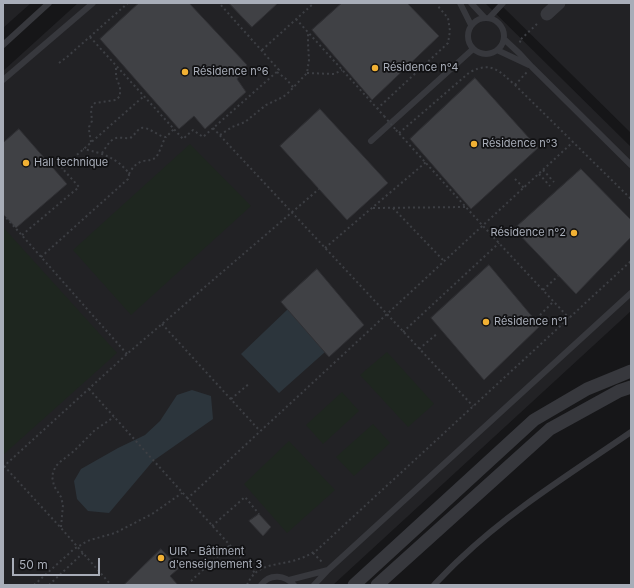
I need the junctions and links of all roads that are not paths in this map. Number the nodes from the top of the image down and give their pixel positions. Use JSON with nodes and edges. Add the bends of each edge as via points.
{"nodes":[{"id":1,"x":49,"y":3,"type":"edge"},
{"id":2,"x":93,"y":3,"type":"edge"},
{"id":3,"x":460,"y":3,"type":"edge"},
{"id":4,"x":471,"y":3,"type":"edge"},
{"id":5,"x":502,"y":3,"type":"edge"},
{"id":6,"x":559,"y":3,"type":"edge"},
{"id":7,"x":547,"y":14,"type":"road end"},
{"id":8,"x":487,"y":18,"type":"junction"},
{"id":9,"x":471,"y":25,"type":"junction"},
{"id":10,"x":504,"y":39,"type":"junction"},
{"id":11,"x":3,"y":45,"type":"edge"},
{"id":12,"x":473,"y":49,"type":"junction"},
{"id":13,"x":497,"y":50,"type":"junction"},
{"id":14,"x":532,"y":67,"type":"junction"},
{"id":15,"x":3,"y":80,"type":"edge"},
{"id":16,"x":371,"y":141,"type":"dead end"},
{"id":17,"x":631,"y":165,"type":"edge"},
{"id":18,"x":631,"y":293,"type":"edge"},
{"id":19,"x":631,"y":371,"type":"edge"},
{"id":20,"x":631,"y":387,"type":"edge"},
{"id":21,"x":631,"y":432,"type":"edge"},
{"id":22,"x":328,"y":570,"type":"junction"},
{"id":23,"x":288,"y":580,"type":"junction"},
{"id":24,"x":261,"y":585,"type":"edge"},
{"id":25,"x":294,"y":585,"type":"edge"},
{"id":26,"x":314,"y":585,"type":"edge"},
{"id":27,"x":354,"y":585,"type":"edge"},
{"id":28,"x":377,"y":585,"type":"edge"},
{"id":29,"x":434,"y":585,"type":"edge"}],
"edges":[{"from":1,"to":11,"type":"lane"},
{"from":2,"to":15,"type":"lane"},
{"from":3,"to":9,"type":"lane"},
{"from":4,"to":8,"type":"lane"},
{"from":5,"to":8,"type":"lane"},
{"from":6,"to":7,"type":"street"},
{"from":8,"to":9,"type":"lane","via":[[477,20]]},
{"from":8,"to":10,"type":"lane","via":[[499,23]]},
{"from":9,"to":12,"type":"lane","via":[[468,38]]},
{"from":10,"to":13,"type":"lane"},
{"from":10,"to":14,"type":"lane"},
{"from":12,"to":13,"type":"lane","via":[[485,54]]},
{"from":12,"to":16,"type":"lane"},
{"from":13,"to":14,"type":"lane"},
{"from":14,"to":17,"type":"lane"},
{"from":18,"to":22,"type":"lane"},
{"from":19,"to":27,"type":"street","via":[[587,389],[534,420]]},
{"from":20,"to":28,"type":"street","via":[[550,429]]},
{"from":21,"to":29,"type":"lane","via":[[502,522],[459,559]]},
{"from":22,"to":23,"type":"lane"},
{"from":22,"to":26,"type":"lane"},
{"from":23,"to":24,"type":"lane","via":[[282,577],[269,578]]},
{"from":23,"to":25,"type":"lane"}]}
